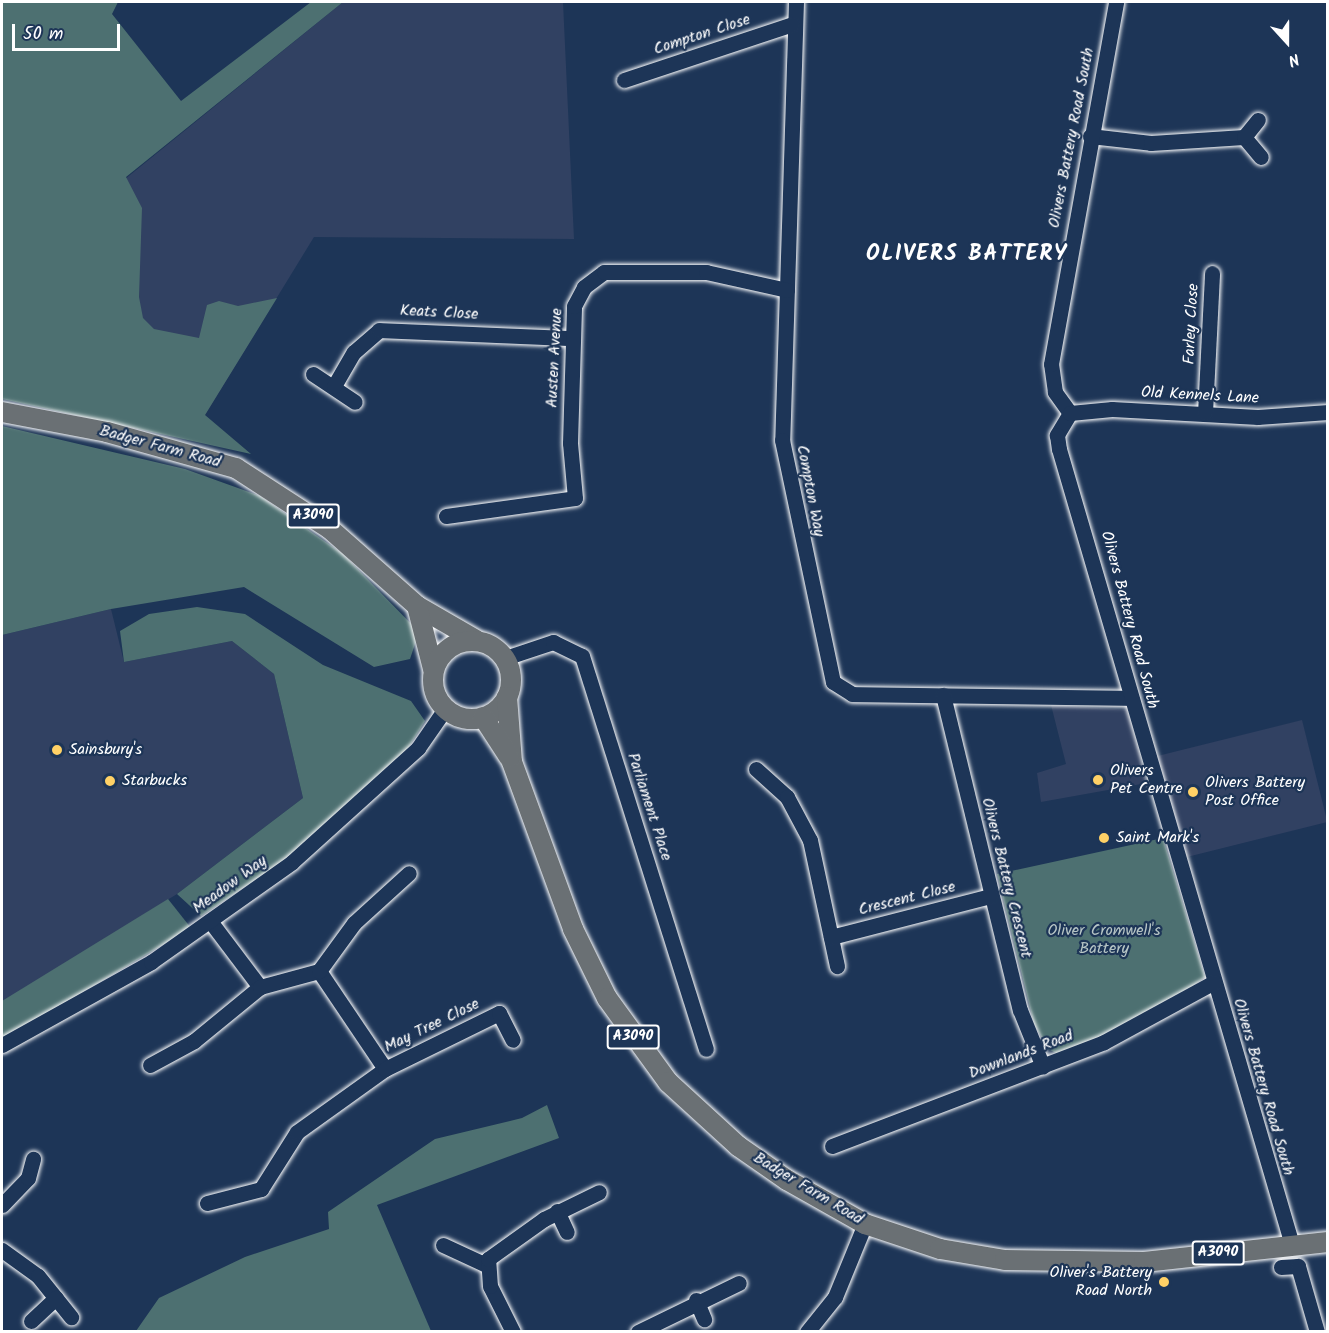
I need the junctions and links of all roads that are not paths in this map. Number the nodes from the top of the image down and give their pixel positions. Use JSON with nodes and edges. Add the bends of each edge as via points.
{"nodes":[{"id":1,"x":795,"y":2,"type":"edge"},
{"id":2,"x":1116,"y":2,"type":"edge"},
{"id":3,"x":792,"y":24,"type":"junction"},
{"id":4,"x":624,"y":80,"type":"dead end"},
{"id":5,"x":1258,"y":120,"type":"dead end"},
{"id":6,"x":1090,"y":136,"type":"junction"},
{"id":7,"x":1244,"y":137,"type":"junction"},
{"id":8,"x":1261,"y":157,"type":"dead end"},
{"id":9,"x":1212,"y":273,"type":"dead end"},
{"id":10,"x":787,"y":290,"type":"junction"},
{"id":11,"x":572,"y":338,"type":"junction"},
{"id":12,"x":313,"y":374,"type":"dead end"},
{"id":13,"x":334,"y":386,"type":"junction"},
{"id":14,"x":355,"y":402,"type":"dead end"},
{"id":15,"x":2,"y":412,"type":"edge"},
{"id":16,"x":1328,"y":412,"type":"edge"},
{"id":17,"x":1070,"y":413,"type":"junction"},
{"id":18,"x":1205,"y":413,"type":"junction"},
{"id":19,"x":446,"y":516,"type":"dead end"},
{"id":20,"x":417,"y":606,"type":"junction"},
{"id":21,"x":476,"y":640,"type":"junction"},
{"id":22,"x":505,"y":658,"type":"junction"},
{"id":23,"x":433,"y":669,"type":"junction"},
{"id":24,"x":943,"y":695,"type":"junction"},
{"id":25,"x":507,"y":697,"type":"junction"},
{"id":26,"x":1131,"y":698,"type":"junction"},
{"id":27,"x":445,"y":709,"type":"junction"},
{"id":28,"x":483,"y":717,"type":"junction"},
{"id":29,"x":512,"y":762,"type":"junction"},
{"id":30,"x":756,"y":769,"type":"dead end"},
{"id":31,"x":409,"y":873,"type":"dead end"},
{"id":32,"x":992,"y":896,"type":"junction"},
{"id":33,"x":210,"y":921,"type":"junction"},
{"id":34,"x":831,"y":937,"type":"junction"},
{"id":35,"x":837,"y":966,"type":"dead end"},
{"id":36,"x":319,"y":971,"type":"junction"},
{"id":37,"x":1214,"y":982,"type":"junction"},
{"id":38,"x":260,"y":987,"type":"junction"},
{"id":39,"x":513,"y":1040,"type":"dead end"},
{"id":40,"x":2,"y":1045,"type":"edge"},
{"id":41,"x":706,"y":1049,"type":"dead end"},
{"id":42,"x":150,"y":1065,"type":"dead end"},
{"id":43,"x":1042,"y":1067,"type":"junction"},
{"id":44,"x":385,"y":1069,"type":"junction"},
{"id":45,"x":832,"y":1146,"type":"dead end"},
{"id":46,"x":33,"y":1159,"type":"dead end"},
{"id":47,"x":600,"y":1192,"type":"dead end"},
{"id":48,"x":207,"y":1203,"type":"dead end"},
{"id":49,"x":2,"y":1205,"type":"edge"},
{"id":50,"x":557,"y":1211,"type":"junction"},
{"id":51,"x":866,"y":1224,"type":"junction"},
{"id":52,"x":567,"y":1232,"type":"dead end"},
{"id":53,"x":1328,"y":1242,"type":"edge"},
{"id":54,"x":443,"y":1245,"type":"dead end"},
{"id":55,"x":1292,"y":1245,"type":"junction"},
{"id":56,"x":2,"y":1250,"type":"edge"},
{"id":57,"x":486,"y":1265,"type":"junction"},
{"id":58,"x":1281,"y":1267,"type":"dead end"},
{"id":59,"x":739,"y":1283,"type":"dead end"},
{"id":60,"x":56,"y":1298,"type":"junction"},
{"id":61,"x":696,"y":1300,"type":"junction"},
{"id":62,"x":71,"y":1317,"type":"dead end"},
{"id":63,"x":704,"y":1319,"type":"dead end"},
{"id":64,"x":31,"y":1322,"type":"dead end"},
{"id":65,"x":812,"y":1326,"type":"edge"},
{"id":66,"x":513,"y":1332,"type":"edge"},
{"id":67,"x":638,"y":1332,"type":"edge"},
{"id":68,"x":1317,"y":1332,"type":"edge"}],
"edges":[{"from":1,"to":3,"type":"street","name":"Compton Way"},
{"from":2,"to":6,"type":"street","name":"Olivers Battery Road South"},
{"from":3,"to":4,"type":"street","name":"Compton Close"},
{"from":3,"to":10,"type":"street","name":"Compton Way"},
{"from":5,"to":7,"type":"street"},
{"from":6,"to":7,"type":"street","via":[[1151,143]]},
{"from":6,"to":17,"type":"street","name":"Olivers Battery Road South","via":[[1051,364],[1055,392]]},
{"from":7,"to":8,"type":"street"},
{"from":9,"to":18,"type":"street","name":"Farley Close"},
{"from":10,"to":11,"type":"street","name":"Austen Avenue","via":[[706,272],[604,272],[584,287],[574,306]]},
{"from":10,"to":24,"type":"street","name":"Compton Way","via":[[782,441],[833,682],[852,694]]},
{"from":11,"to":13,"type":"street","name":"Keats Close","via":[[379,330],[354,352]]},
{"from":11,"to":19,"type":"street","name":"Austen Avenue","via":[[570,443],[576,498]]},
{"from":12,"to":13,"type":"street"},
{"from":13,"to":14,"type":"street"},
{"from":15,"to":20,"type":"main road","name":"Badger Farm Road","number":"A3090","via":[[107,432],[236,468],[330,529]]},
{"from":16,"to":18,"type":"street","name":"Old Kennels Lane","via":[[1258,417]]},
{"from":17,"to":18,"type":"street","name":"Old Kennels Lane","via":[[1112,409]]},
{"from":17,"to":26,"type":"street","name":"Olivers Battery Road South","via":[[1057,435],[1059,449]]},
{"from":20,"to":21,"type":"main road","name":"Badger Farm Road","number":"A3090"},
{"from":20,"to":23,"type":"main road"},
{"from":21,"to":22,"type":"main road"},
{"from":21,"to":23,"type":"main road","via":[[442,653]]},
{"from":22,"to":25,"type":"main road","via":[[511,685]]},
{"from":22,"to":41,"type":"street","name":"Parliament Place","via":[[553,642],[582,656]]},
{"from":23,"to":27,"type":"main road","via":[[436,698]]},
{"from":24,"to":26,"type":"street","name":"Compton Way"},
{"from":24,"to":32,"type":"street","name":"Olivers Battery Crescent"},
{"from":25,"to":28,"type":"main road"},
{"from":25,"to":29,"type":"main road","name":"Badger Farm Road","number":"A3090"},
{"from":26,"to":37,"type":"street","name":"Olivers Battery Road South"},
{"from":27,"to":28,"type":"main road","via":[[470,719]]},
{"from":27,"to":33,"type":"street","name":"Meadow Way","via":[[418,748],[315,843]]},
{"from":28,"to":29,"type":"main road","name":"Badger Farm Road","number":"A3090"},
{"from":29,"to":51,"type":"main road","name":"Badger Farm Road","number":"A3090","via":[[573,929],[641,1049],[738,1146]]},
{"from":30,"to":34,"type":"street","via":[[787,797],[810,840]]},
{"from":31,"to":36,"type":"street","via":[[354,923]]},
{"from":32,"to":34,"type":"street","name":"Crescent Close"},
{"from":32,"to":43,"type":"street","name":"Olivers Battery Crescent","via":[[1020,1010]]},
{"from":33,"to":38,"type":"street"},
{"from":33,"to":40,"type":"street","name":"Meadow Way","via":[[151,962]]},
{"from":34,"to":35,"type":"street"},
{"from":36,"to":38,"type":"street"},
{"from":36,"to":44,"type":"street","name":"May Tree Close"},
{"from":37,"to":43,"type":"street","name":"Downlands Road","via":[[1180,997],[1154,1018]]},
{"from":37,"to":55,"type":"street","name":"Olivers Battery Road South"},
{"from":38,"to":42,"type":"street","via":[[194,1041]]},
{"from":39,"to":44,"type":"street","name":"May Tree Close","via":[[499,1013]]},
{"from":43,"to":45,"type":"street","name":"Downlands Road"},
{"from":44,"to":48,"type":"street","name":"May Tree Close","via":[[297,1132],[261,1189]]},
{"from":46,"to":49,"type":"street","via":[[28,1178]]},
{"from":47,"to":50,"type":"street"},
{"from":50,"to":52,"type":"street"},
{"from":50,"to":57,"type":"street","via":[[504,1246]]},
{"from":51,"to":55,"type":"main road","name":"Badger Farm Road","number":"A3090","via":[[958,1253],[1041,1262],[1144,1262]]},
{"from":51,"to":65,"type":"street","via":[[849,1272]]},
{"from":53,"to":55,"type":"main road","name":"Badger Farm Road","number":"A3090"},
{"from":54,"to":57,"type":"street"},
{"from":56,"to":60,"type":"street","via":[[38,1276]]},
{"from":57,"to":66,"type":"street","via":[[495,1302]]},
{"from":58,"to":68,"type":"street","via":[[1298,1266]]},
{"from":59,"to":61,"type":"street"},
{"from":60,"to":62,"type":"street"},
{"from":60,"to":64,"type":"street"},
{"from":61,"to":63,"type":"street"},
{"from":61,"to":67,"type":"street"}]}
